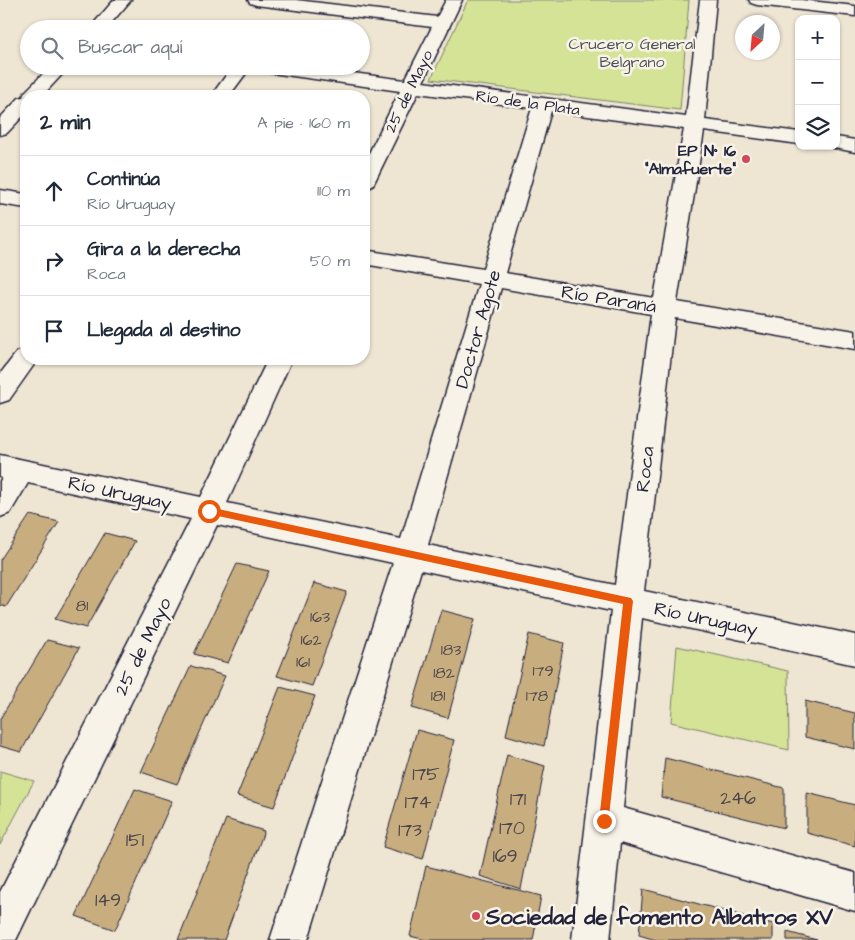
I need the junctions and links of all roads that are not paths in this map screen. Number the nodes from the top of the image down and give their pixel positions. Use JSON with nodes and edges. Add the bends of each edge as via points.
{"nodes":[{"id":1,"x":123,"y":0,"type":"edge"},
{"id":2,"x":256,"y":0,"type":"edge"},
{"id":3,"x":454,"y":0,"type":"edge"},
{"id":4,"x":708,"y":0,"type":"edge"},
{"id":5,"x":757,"y":0,"type":"edge"},
{"id":6,"x":855,"y":11,"type":"edge"},
{"id":7,"x":105,"y":20,"type":"edge"},
{"id":8,"x":442,"y":23,"type":"junction"},
{"id":9,"x":52,"y":75,"type":"edge"},
{"id":10,"x":235,"y":75,"type":"edge"},
{"id":11,"x":326,"y":75,"type":"edge"},
{"id":12,"x":410,"y":86,"type":"junction"},
{"id":13,"x":38,"y":90,"type":"edge"},
{"id":14,"x":224,"y":90,"type":"edge"},
{"id":15,"x":543,"y":104,"type":"junction"},
{"id":16,"x":20,"y":108,"type":"edge"},
{"id":17,"x":695,"y":124,"type":"junction"},
{"id":18,"x":0,"y":129,"type":"edge"},
{"id":19,"x":795,"y":137,"type":"edge"},
{"id":20,"x":840,"y":144,"type":"edge"},
{"id":21,"x":855,"y":146,"type":"edge"},
{"id":22,"x":370,"y":170,"type":"edge"},
{"id":23,"x":0,"y":197,"type":"edge"},
{"id":24,"x":20,"y":200,"type":"edge"},
{"id":25,"x":370,"y":258,"type":"edge"},
{"id":26,"x":492,"y":279,"type":"junction"},
{"id":27,"x":664,"y":307,"type":"junction"},
{"id":28,"x":855,"y":340,"type":"edge"},
{"id":29,"x":21,"y":365,"type":"edge"},
{"id":30,"x":277,"y":365,"type":"edge"},
{"id":31,"x":0,"y":393,"type":"edge"},
{"id":32,"x":11,"y":468,"type":"edge"},
{"id":33,"x":0,"y":505,"type":"edge"},
{"id":34,"x":209,"y":511,"type":"junction"},
{"id":35,"x":411,"y":554,"type":"junction"},
{"id":36,"x":628,"y":601,"type":"junction"},
{"id":37,"x":855,"y":650,"type":"edge"},
{"id":38,"x":604,"y":821,"type":"junction"},
{"id":39,"x":855,"y":892,"type":"edge"},
{"id":40,"x":0,"y":932,"type":"edge"},
{"id":41,"x":289,"y":940,"type":"edge"},
{"id":42,"x":591,"y":940,"type":"edge"}],
"edges":[{"from":1,"to":7,"type":"street"},
{"from":2,"to":8,"type":"street"},
{"from":3,"to":8,"type":"street","name":"25 de Mayo"},
{"from":4,"to":17,"type":"street","name":"Roca"},
{"from":5,"to":6,"type":"street"},
{"from":8,"to":12,"type":"street","name":"25 de Mayo"},
{"from":9,"to":13,"type":"street"},
{"from":10,"to":14,"type":"street"},
{"from":11,"to":12,"type":"street","name":"Río de la Plata"},
{"from":12,"to":15,"type":"street","name":"Río de la Plata"},
{"from":12,"to":22,"type":"street","name":"25 de Mayo"},
{"from":15,"to":17,"type":"street","name":"Río de la Plata"},
{"from":15,"to":26,"type":"street","name":"Doctor Agote"},
{"from":16,"to":18,"type":"street"},
{"from":17,"to":19,"type":"street","name":"Río de la Plata"},
{"from":17,"to":27,"type":"street","name":"Roca"},
{"from":20,"to":21,"type":"street"},
{"from":23,"to":24,"type":"street"},
{"from":25,"to":26,"type":"street","name":"Río Paraná"},
{"from":26,"to":27,"type":"street","name":"Río Paraná"},
{"from":26,"to":35,"type":"street","name":"Doctor Agote"},
{"from":27,"to":28,"type":"street","name":"Río Paraná"},
{"from":27,"to":36,"type":"street","name":"Roca"},
{"from":29,"to":31,"type":"street"},
{"from":30,"to":34,"type":"street","name":"25 de Mayo"},
{"from":32,"to":33,"type":"street"},
{"from":32,"to":34,"type":"street","name":"Río Uruguay"},
{"from":34,"to":35,"type":"street","name":"Río Uruguay"},
{"from":34,"to":40,"type":"street","name":"25 de Mayo"},
{"from":35,"to":36,"type":"street","name":"Río Uruguay"},
{"from":35,"to":41,"type":"street","name":"Doctor Agote"},
{"from":36,"to":37,"type":"street","name":"Río Uruguay"},
{"from":36,"to":38,"type":"street","name":"Roca"},
{"from":38,"to":39,"type":"street"},
{"from":38,"to":42,"type":"street","name":"Roca"}]}
